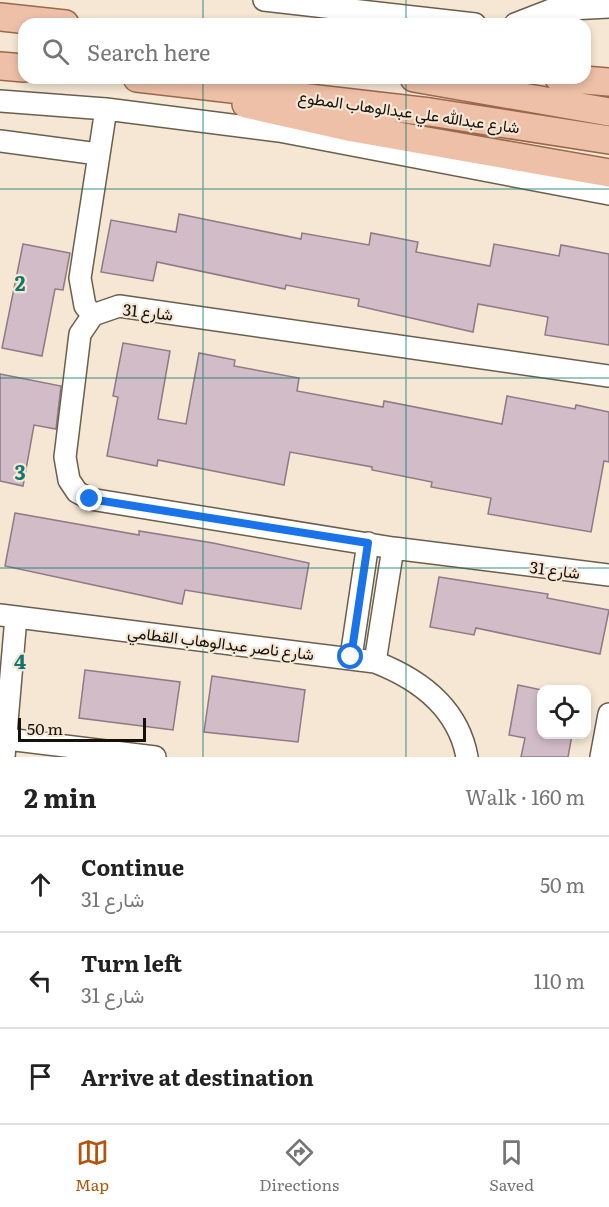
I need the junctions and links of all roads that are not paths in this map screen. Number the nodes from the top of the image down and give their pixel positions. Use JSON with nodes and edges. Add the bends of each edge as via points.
{"nodes":[{"id":1,"x":264,"y":0,"type":"edge"},
{"id":2,"x":609,"y":7,"type":"edge"},
{"id":3,"x":0,"y":17,"type":"edge"},
{"id":4,"x":422,"y":18,"type":"edge"},
{"id":5,"x":530,"y":18,"type":"edge"},
{"id":6,"x":18,"y":19,"type":"edge"},
{"id":7,"x":0,"y":66,"type":"edge"},
{"id":8,"x":18,"y":68,"type":"edge"},
{"id":9,"x":591,"y":81,"type":"edge"},
{"id":10,"x":609,"y":82,"type":"edge"},
{"id":11,"x":188,"y":84,"type":"edge"},
{"id":12,"x":204,"y":84,"type":"edge"},
{"id":13,"x":448,"y":84,"type":"edge"},
{"id":14,"x":0,"y":101,"type":"edge"},
{"id":15,"x":106,"y":109,"type":"junction"},
{"id":16,"x":609,"y":112,"type":"edge"},
{"id":17,"x":609,"y":140,"type":"edge"},
{"id":18,"x":0,"y":141,"type":"edge"},
{"id":19,"x":98,"y":154,"type":"junction"},
{"id":20,"x":609,"y":172,"type":"edge"},
{"id":21,"x":609,"y":194,"type":"edge"},
{"id":22,"x":93,"y":315,"type":"junction"},
{"id":23,"x":609,"y":376,"type":"edge"},
{"id":24,"x":368,"y":543,"type":"junction"},
{"id":25,"x":393,"y":548,"type":"junction"},
{"id":26,"x":609,"y":575,"type":"edge"},
{"id":27,"x":8,"y":616,"type":"edge"},
{"id":28,"x":351,"y":657,"type":"junction"},
{"id":29,"x":375,"y":662,"type":"junction"},
{"id":30,"x":609,"y":714,"type":"edge"},
{"id":31,"x":5,"y":748,"type":"edge"},
{"id":32,"x":155,"y":757,"type":"edge"},
{"id":33,"x":467,"y":757,"type":"edge"},
{"id":34,"x":601,"y":757,"type":"edge"}],
"edges":[{"from":1,"to":4,"type":"street"},
{"from":2,"to":5,"type":"street","via":[[551,10]]},
{"from":3,"to":6,"type":"main road"},
{"from":7,"to":8,"type":"main road"},
{"from":9,"to":10,"type":"main road"},
{"from":11,"to":20,"type":"main road","via":[[236,102],[343,126]]},
{"from":12,"to":17,"type":"main road","name":"شارع عبدالله علي عبدالوهاب المطوع","via":[[430,112]]},
{"from":13,"to":16,"type":"main road","name":"شارع عبدالله علي عبدالوهاب المطوع"},
{"from":14,"to":15,"type":"street"},
{"from":15,"to":19,"type":"street"},
{"from":15,"to":21,"type":"street","via":[[279,131]]},
{"from":18,"to":19,"type":"street"},
{"from":19,"to":22,"type":"street","via":[[80,279],[85,306]]},
{"from":22,"to":23,"type":"street","name":"شارع 31","via":[[119,306]]},
{"from":22,"to":24,"type":"street","name":"شارع 31","via":[[80,334],[65,457],[69,480],[76,492],[90,499]]},
{"from":24,"to":25,"type":"street","name":"شارع 31"},
{"from":24,"to":28,"type":"street"},
{"from":25,"to":26,"type":"street","name":"شارع 31"},
{"from":25,"to":29,"type":"street"},
{"from":27,"to":28,"type":"street","name":"شارع ناصر عبدالوهاب القطامي"},
{"from":27,"to":31,"type":"street"},
{"from":28,"to":29,"type":"street","name":"شارع ناصر عبدالوهاب القطامي"},
{"from":29,"to":33,"type":"street","name":"شارع ناصر عبدالوهاب القطامي","via":[[409,678],[440,702],[456,723]]},
{"from":30,"to":34,"type":"street"},
{"from":31,"to":32,"type":"street"}]}
